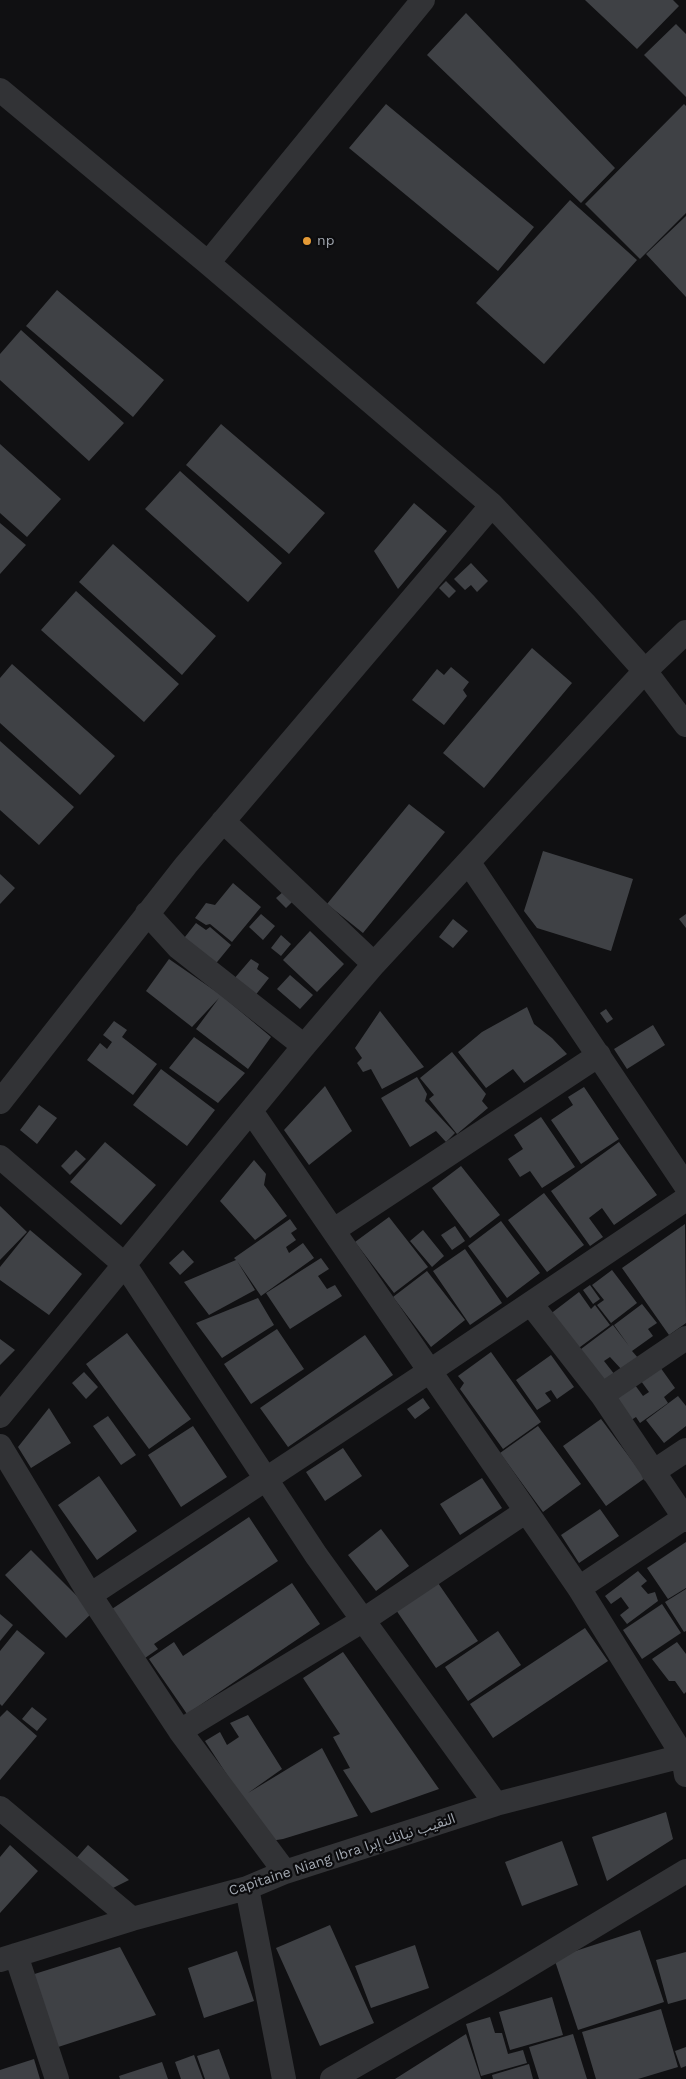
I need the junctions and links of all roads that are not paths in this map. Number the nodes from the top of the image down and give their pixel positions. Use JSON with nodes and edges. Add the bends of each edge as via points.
{"nodes":[{"id":1,"x":423,"y":0,"type":"edge"},
{"id":2,"x":0,"y":90,"type":"edge"},
{"id":3,"x":208,"y":263,"type":"junction"},
{"id":4,"x":492,"y":505,"type":"junction"},
{"id":5,"x":686,"y":632,"type":"edge"},
{"id":6,"x":645,"y":671,"type":"junction"},
{"id":7,"x":686,"y":725,"type":"edge"},
{"id":8,"x":223,"y":821,"type":"junction"},
{"id":9,"x":469,"y":863,"type":"junction"},
{"id":10,"x":147,"y":912,"type":"junction"},
{"id":11,"x":374,"y":964,"type":"junction"},
{"id":12,"x":304,"y":1046,"type":"junction"},
{"id":13,"x":599,"y":1055,"type":"junction"},
{"id":14,"x":0,"y":1102,"type":"edge"},
{"id":15,"x":251,"y":1111,"type":"junction"},
{"id":16,"x":0,"y":1157,"type":"edge"},
{"id":17,"x":686,"y":1186,"type":"edge"},
{"id":18,"x":686,"y":1199,"type":"edge"},
{"id":19,"x":334,"y":1230,"type":"junction"},
{"id":20,"x":125,"y":1265,"type":"junction"},
{"id":21,"x":531,"y":1304,"type":"junction"},
{"id":22,"x":686,"y":1338,"type":"edge"},
{"id":23,"x":430,"y":1372,"type":"junction"},
{"id":24,"x":602,"y":1395,"type":"junction"},
{"id":25,"x":0,"y":1416,"type":"edge"},
{"id":26,"x":0,"y":1446,"type":"edge"},
{"id":27,"x":686,"y":1450,"type":"edge"},
{"id":28,"x":653,"y":1472,"type":"junction"},
{"id":29,"x":264,"y":1479,"type":"junction"},
{"id":30,"x":525,"y":1512,"type":"junction"},
{"id":31,"x":685,"y":1519,"type":"edge"},
{"id":32,"x":579,"y":1588,"type":"junction"},
{"id":33,"x":90,"y":1594,"type":"junction"},
{"id":34,"x":362,"y":1621,"type":"junction"},
{"id":35,"x":180,"y":1731,"type":"junction"},
{"id":36,"x":685,"y":1762,"type":"edge"},
{"id":37,"x":496,"y":1804,"type":"junction"},
{"id":38,"x":0,"y":1808,"type":"edge"},
{"id":39,"x":686,"y":1871,"type":"edge"},
{"id":40,"x":285,"y":1872,"type":"junction"},
{"id":41,"x":247,"y":1888,"type":"junction"},
{"id":42,"x":132,"y":1919,"type":"junction"},
{"id":43,"x":8,"y":1957,"type":"edge"},
{"id":44,"x":57,"y":2079,"type":"edge"},
{"id":45,"x":284,"y":2079,"type":"edge"},
{"id":46,"x":332,"y":2079,"type":"edge"}],
"edges":[{"from":1,"to":3,"type":"street"},
{"from":2,"to":3,"type":"street"},
{"from":3,"to":4,"type":"street"},
{"from":4,"to":6,"type":"street"},
{"from":4,"to":8,"type":"street"},
{"from":5,"to":6,"type":"street"},
{"from":6,"to":7,"type":"street"},
{"from":6,"to":9,"type":"street"},
{"from":8,"to":10,"type":"street"},
{"from":8,"to":11,"type":"street"},
{"from":9,"to":11,"type":"street"},
{"from":9,"to":13,"type":"street"},
{"from":10,"to":12,"type":"street","via":[[178,947]]},
{"from":10,"to":14,"type":"street"},
{"from":11,"to":12,"type":"street"},
{"from":12,"to":15,"type":"street"},
{"from":13,"to":17,"type":"street"},
{"from":13,"to":19,"type":"street"},
{"from":15,"to":19,"type":"street"},
{"from":15,"to":20,"type":"street"},
{"from":16,"to":20,"type":"street"},
{"from":18,"to":21,"type":"street"},
{"from":19,"to":23,"type":"street"},
{"from":20,"to":25,"type":"street"},
{"from":20,"to":29,"type":"street"},
{"from":21,"to":23,"type":"street"},
{"from":21,"to":24,"type":"street"},
{"from":22,"to":24,"type":"street"},
{"from":23,"to":29,"type":"street"},
{"from":23,"to":30,"type":"street"},
{"from":24,"to":28,"type":"street"},
{"from":26,"to":33,"type":"street"},
{"from":27,"to":28,"type":"street"},
{"from":28,"to":31,"type":"street"},
{"from":29,"to":33,"type":"street"},
{"from":29,"to":34,"type":"street"},
{"from":30,"to":32,"type":"street"},
{"from":30,"to":34,"type":"street"},
{"from":31,"to":32,"type":"street"},
{"from":32,"to":36,"type":"street"},
{"from":33,"to":35,"type":"street"},
{"from":34,"to":35,"type":"street"},
{"from":34,"to":37,"type":"street"},
{"from":35,"to":40,"type":"street"},
{"from":36,"to":37,"type":"street","name":"Capitaine Niang Ibra النقيب نيانك إبرا"},
{"from":37,"to":40,"type":"street","name":"Capitaine Niang Ibra النقيب نيانك إبرا"},
{"from":38,"to":42,"type":"street"},
{"from":39,"to":46,"type":"street"},
{"from":40,"to":41,"type":"street","name":"Capitaine Niang Ibra النقيب نيانك إبرا"},
{"from":41,"to":42,"type":"street","name":"Capitaine Niang Ibra النقيب نيانك إبرا"},
{"from":41,"to":45,"type":"street"},
{"from":42,"to":43,"type":"street","name":"Capitaine Niang Ibra النقيب نيانك إبرا"},
{"from":43,"to":44,"type":"street"}]}
